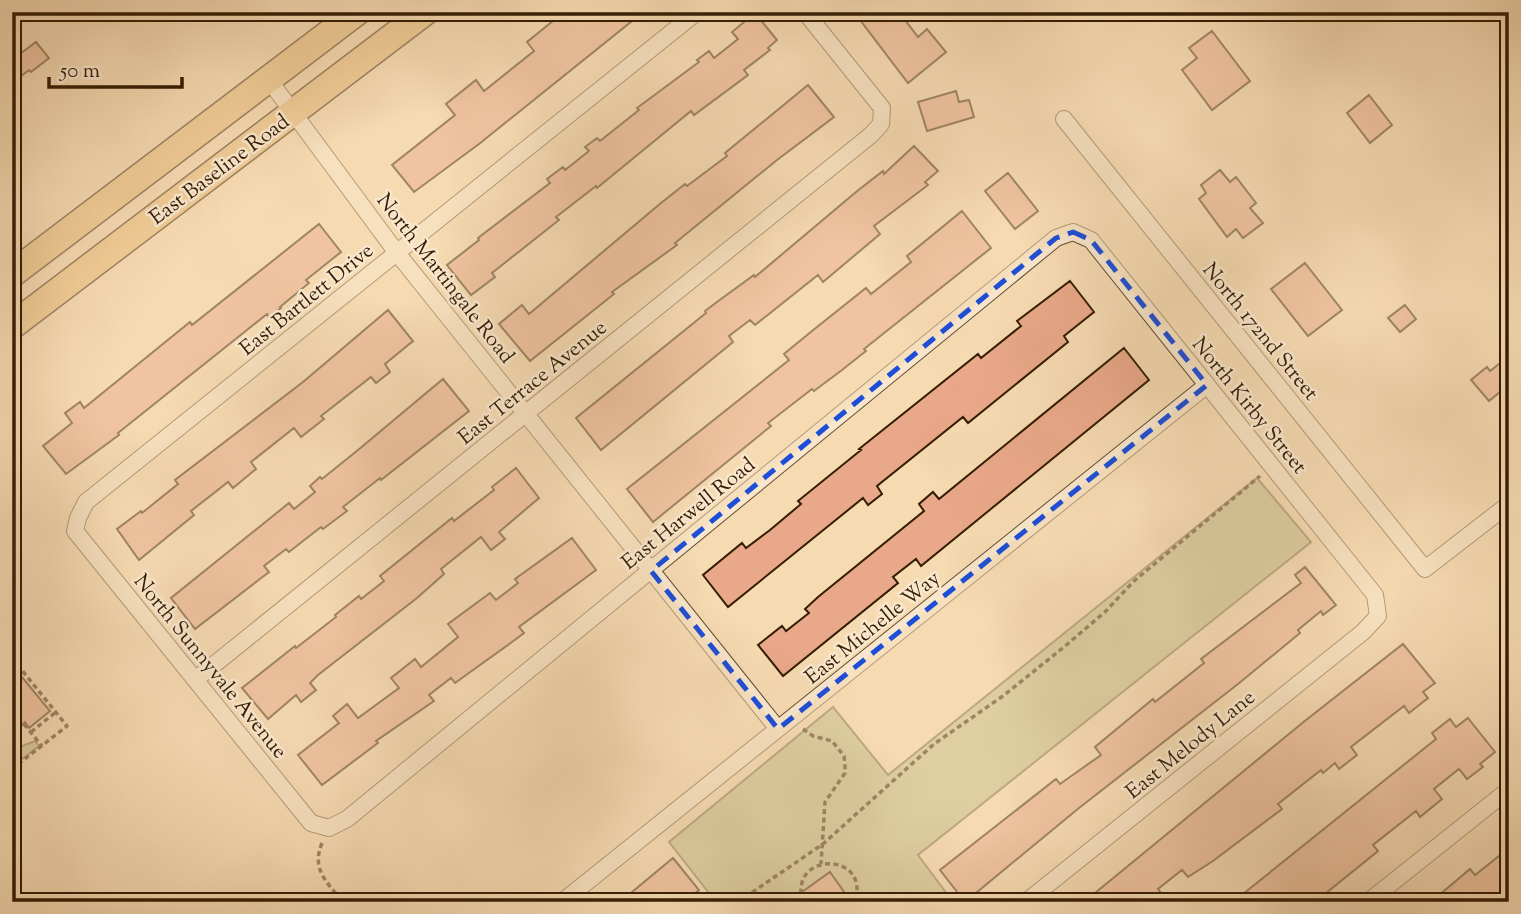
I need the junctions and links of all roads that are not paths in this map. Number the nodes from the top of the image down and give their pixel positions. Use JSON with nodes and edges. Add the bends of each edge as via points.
{"nodes":[{"id":1,"x":357,"y":12,"type":"edge"},
{"id":2,"x":425,"y":12,"type":"edge"},
{"id":3,"x":697,"y":12,"type":"edge"},
{"id":4,"x":805,"y":12,"type":"edge"},
{"id":5,"x":269,"y":80,"type":"junction"},
{"id":6,"x":293,"y":112,"type":"junction"},
{"id":7,"x":1064,"y":119,"type":"dead end"},
{"id":8,"x":1073,"y":232,"type":"joint"},
{"id":9,"x":397,"y":253,"type":"junction"},
{"id":10,"x":12,"y":274,"type":"edge"},
{"id":11,"x":12,"y":326,"type":"edge"},
{"id":12,"x":1207,"y":385,"type":"junction"},
{"id":13,"x":527,"y":413,"type":"junction"},
{"id":14,"x":1509,"y":504,"type":"edge"},
{"id":15,"x":78,"y":518,"type":"joint"},
{"id":16,"x":651,"y":571,"type":"junction"},
{"id":17,"x":1378,"y":616,"type":"joint"},
{"id":18,"x":195,"y":680,"type":"junction"},
{"id":19,"x":778,"y":729,"type":"junction"},
{"id":20,"x":1509,"y":793,"type":"edge"},
{"id":21,"x":329,"y":828,"type":"joint"},
{"id":22,"x":562,"y":902,"type":"edge"},
{"id":23,"x":1026,"y":902,"type":"edge"},
{"id":24,"x":1368,"y":902,"type":"edge"}],
"edges":[{"from":1,"to":5,"type":"main road","name":"East Baseline Road"},
{"from":2,"to":6,"type":"main road","name":"East Baseline Road"},
{"from":3,"to":9,"type":"street","name":"East Bartlett Drive"},
{"from":4,"to":13,"type":"street","name":"East Terrace Avenue","via":[[882,108],[881,124]]},
{"from":5,"to":6,"type":"street","name":"North Martingale Road"},
{"from":5,"to":10,"type":"main road","name":"East Baseline Road"},
{"from":6,"to":9,"type":"street","name":"North Martingale Road"},
{"from":6,"to":11,"type":"main road","name":"East Baseline Road"},
{"from":7,"to":14,"type":"street","name":"North 172nd Street","via":[[1425,569]]},
{"from":8,"to":12,"type":"street","name":"North Kirby Street","via":[[1091,240]]},
{"from":8,"to":16,"type":"street","name":"East Harwell Road","via":[[1056,239]]},
{"from":9,"to":13,"type":"street","name":"North Martingale Road"},
{"from":9,"to":15,"type":"street","name":"East Bartlett Drive","via":[[86,502]]},
{"from":12,"to":17,"type":"street","name":"North Kirby Street","via":[[1375,595]]},
{"from":12,"to":19,"type":"street","name":"East Michelle Way"},
{"from":13,"to":16,"type":"street","name":"North Martingale Road"},
{"from":13,"to":18,"type":"street","name":"East Terrace Avenue"},
{"from":15,"to":18,"type":"street","name":"North Sunnyvale Avenue","via":[[75,531]]},
{"from":16,"to":19,"type":"street","name":"North Martingale Road"},
{"from":16,"to":21,"type":"street","name":"East Harwell Road","via":[[348,819]]},
{"from":17,"to":23,"type":"street","name":"East Melody Lane"},
{"from":18,"to":21,"type":"street","name":"North Sunnyvale Avenue","via":[[311,823]]},
{"from":19,"to":22,"type":"street","name":"East Michelle Way"},
{"from":20,"to":24,"type":"street"}]}
